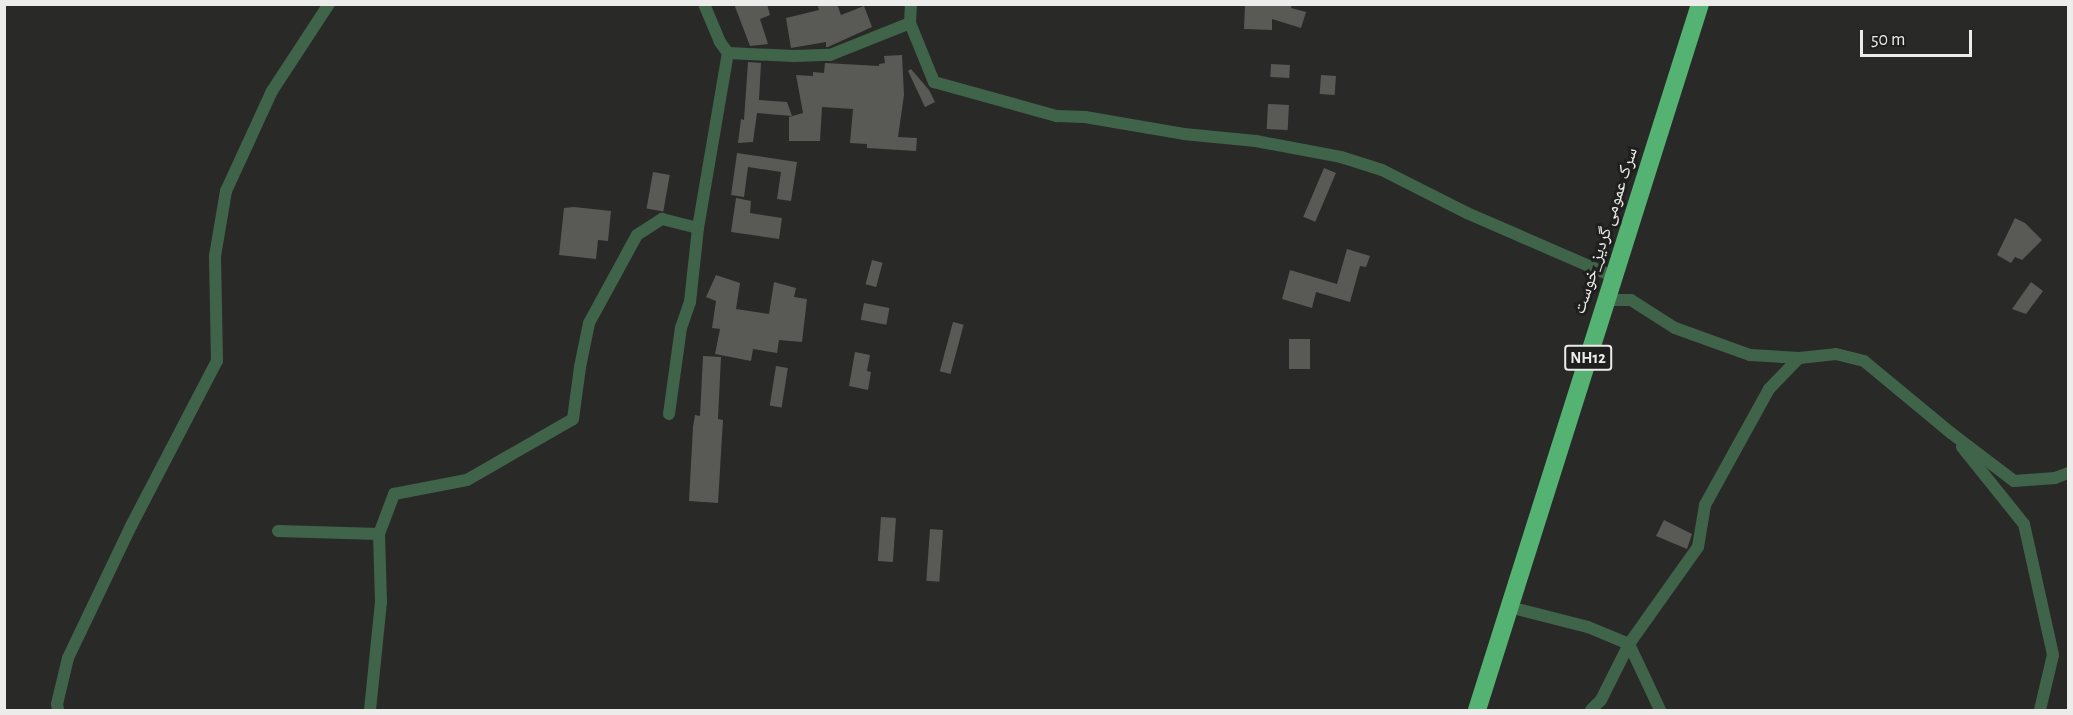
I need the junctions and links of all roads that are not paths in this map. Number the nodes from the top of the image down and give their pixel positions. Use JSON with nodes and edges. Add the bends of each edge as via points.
{"nodes":[{"id":1,"x":329,"y":4,"type":"edge"},
{"id":2,"x":704,"y":4,"type":"edge"},
{"id":3,"x":911,"y":4,"type":"edge"},
{"id":4,"x":1700,"y":4,"type":"edge"},
{"id":5,"x":910,"y":23,"type":"junction"},
{"id":6,"x":728,"y":52,"type":"junction"},
{"id":7,"x":698,"y":228,"type":"junction"},
{"id":8,"x":1614,"y":277,"type":"junction"},
{"id":9,"x":1607,"y":300,"type":"junction"},
{"id":10,"x":1799,"y":358,"type":"junction"},
{"id":11,"x":669,"y":414,"type":"dead end"},
{"id":12,"x":1951,"y":434,"type":"junction"},
{"id":13,"x":2068,"y":473,"type":"edge"},
{"id":14,"x":278,"y":531,"type":"dead end"},
{"id":15,"x":379,"y":534,"type":"junction"},
{"id":16,"x":1509,"y":607,"type":"junction"},
{"id":17,"x":1629,"y":644,"type":"junction"},
{"id":18,"x":58,"y":711,"type":"edge"},
{"id":19,"x":370,"y":711,"type":"edge"},
{"id":20,"x":1477,"y":711,"type":"edge"},
{"id":21,"x":1591,"y":711,"type":"edge"},
{"id":22,"x":1660,"y":711,"type":"edge"},
{"id":23,"x":2040,"y":711,"type":"edge"}],
"edges":[{"from":1,"to":18,"type":"street","via":[[272,91],[226,192],[215,256],[217,361],[130,526],[68,658]]},
{"from":2,"to":6,"type":"street"},
{"from":3,"to":5,"type":"street"},
{"from":4,"to":8,"type":"highway","name":"سرک عمومی گردیز_خوست","number":"NH12"},
{"from":5,"to":6,"type":"street","via":[[830,55]]},
{"from":5,"to":8,"type":"street","via":[[934,82],[1057,116],[1256,141],[1341,157],[1382,170],[1467,213]]},
{"from":6,"to":7,"type":"street"},
{"from":7,"to":11,"type":"street","via":[[690,302],[681,328]]},
{"from":7,"to":15,"type":"street","via":[[662,219],[637,235],[589,322],[573,419],[467,480],[394,494]]},
{"from":8,"to":9,"type":"highway","name":"سرک عمومی گردیز_خوست","number":"NH12"},
{"from":9,"to":10,"type":"street","via":[[1631,300],[1675,328],[1750,355]]},
{"from":9,"to":16,"type":"highway","name":"سرک عمومی گردیز_خوست","number":"NH12"},
{"from":10,"to":12,"type":"street","via":[[1836,354],[1864,361]]},
{"from":10,"to":17,"type":"street","via":[[1770,389],[1705,505],[1698,547]]},
{"from":12,"to":13,"type":"street","via":[[2014,481],[2055,478]]},
{"from":12,"to":23,"type":"street","via":[[2024,524],[2053,655]]},
{"from":14,"to":15,"type":"street"},
{"from":15,"to":19,"type":"street","via":[[381,602]]},
{"from":16,"to":17,"type":"street","via":[[1588,627]]},
{"from":16,"to":20,"type":"highway","name":"سرک عمومی گردیز_خوست","number":"NH12"},
{"from":17,"to":21,"type":"street","via":[[1602,700]]},
{"from":17,"to":22,"type":"street"}]}
